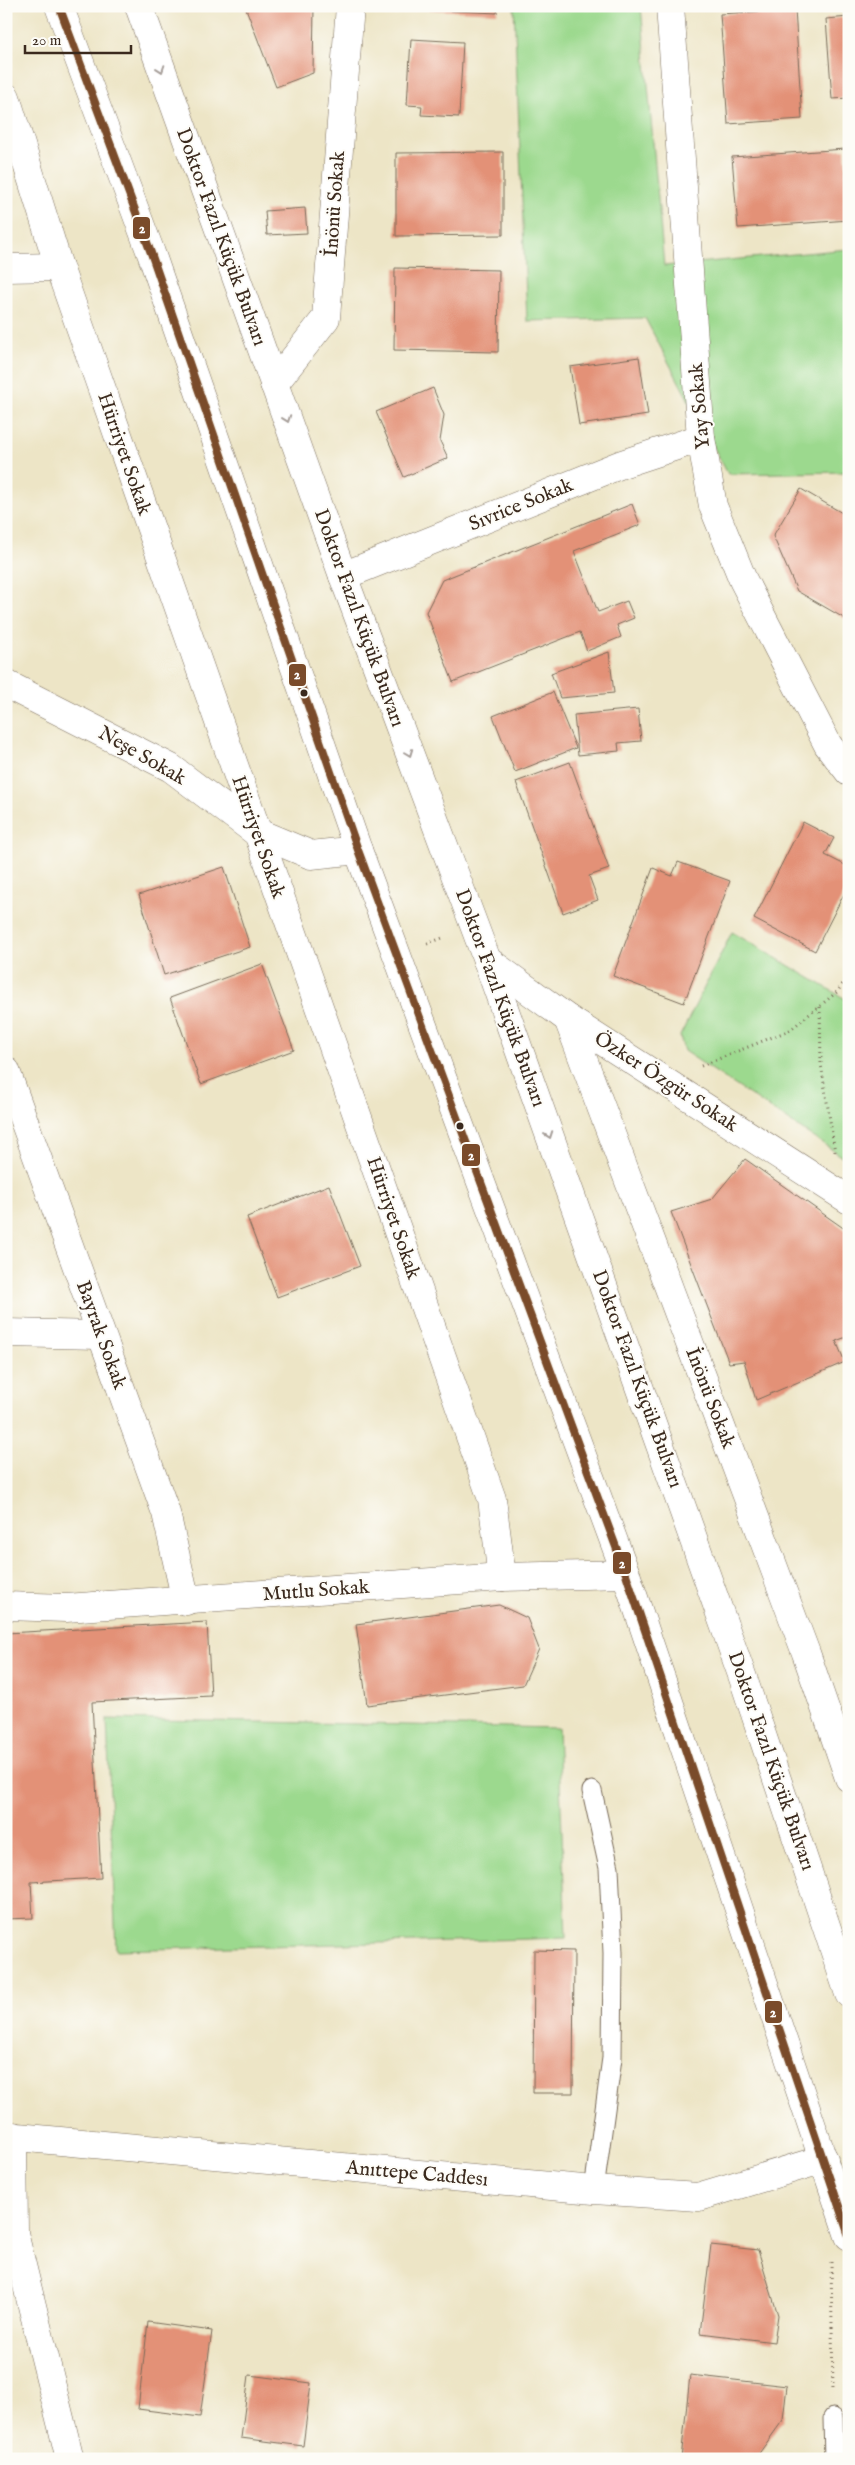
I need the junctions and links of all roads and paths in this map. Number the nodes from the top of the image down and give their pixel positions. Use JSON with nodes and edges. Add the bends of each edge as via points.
{"nodes":[{"id":1,"x":59,"y":6,"type":"edge"},
{"id":2,"x":139,"y":6,"type":"edge"},
{"id":3,"x":350,"y":6,"type":"edge"},
{"id":4,"x":670,"y":6,"type":"edge"},
{"id":5,"x":6,"y":97,"type":"edge"},
{"id":6,"x":59,"y":267,"type":"junction"},
{"id":7,"x":6,"y":268,"type":"edge"},
{"id":8,"x":274,"y":384,"type":"junction"},
{"id":9,"x":701,"y":438,"type":"junction"},
{"id":10,"x":342,"y":576,"type":"junction"},
{"id":11,"x":6,"y":684,"type":"edge"},
{"id":12,"x":849,"y":772,"type":"edge"},
{"id":13,"x":256,"y":832,"type":"junction"},
{"id":14,"x":358,"y":850,"type":"junction"},
{"id":15,"x":487,"y":960,"type":"junction"},
{"id":16,"x":849,"y":975,"type":"edge"},
{"id":17,"x":820,"y":1006,"type":"junction"},
{"id":18,"x":568,"y":1019,"type":"junction"},
{"id":19,"x":6,"y":1072,"type":"edge"},
{"id":20,"x":664,"y":1081,"type":"junction"},
{"id":21,"x":845,"y":1198,"type":"edge"},
{"id":22,"x":6,"y":1333,"type":"edge"},
{"id":23,"x":100,"y":1335,"type":"junction"},
{"id":24,"x":626,"y":1574,"type":"junction"},
{"id":25,"x":502,"y":1577,"type":"junction"},
{"id":26,"x":186,"y":1601,"type":"junction"},
{"id":27,"x":6,"y":1606,"type":"edge"},
{"id":28,"x":849,"y":1778,"type":"edge"},
{"id":29,"x":592,"y":1791,"type":"dead end"},
{"id":30,"x":849,"y":1994,"type":"edge"},
{"id":31,"x":10,"y":2136,"type":"edge"},
{"id":32,"x":824,"y":2159,"type":"junction"},
{"id":33,"x":594,"y":2190,"type":"junction"},
{"id":34,"x":846,"y":2228,"type":"edge"},
{"id":35,"x":833,"y":2418,"type":"joint"},
{"id":36,"x":70,"y":2459,"type":"edge"},
{"id":37,"x":834,"y":2459,"type":"edge"}],
"edges":[{"from":1,"to":14,"type":"main road","via":[[151,253]]},
{"from":2,"to":8,"type":"main road","name":"Doktor Fazıl Küçük Bulvarı","one_way":true},
{"from":3,"to":8,"type":"main road","name":"İnönü Sokak","via":[[326,318]]},
{"from":4,"to":9,"type":"main road","name":"Yay Sokak"},
{"from":5,"to":6,"type":"main road","name":"Hürriyet Sokak"},
{"from":6,"to":7,"type":"main road"},
{"from":6,"to":13,"type":"main road","name":"Hürriyet Sokak"},
{"from":8,"to":10,"type":"main road","name":"Doktor Fazıl Küçük Bulvarı","one_way":true},
{"from":9,"to":10,"type":"main road","name":"Sıvrice Sokak","via":[[622,464]]},
{"from":9,"to":12,"type":"main road","name":"Yay Sokak","via":[[714,506],[743,580],[828,745]]},
{"from":10,"to":15,"type":"main road","name":"Doktor Fazıl Küçük Bulvarı","one_way":true},
{"from":11,"to":13,"type":"main road","name":"Neşe Sokak","via":[[171,768]]},
{"from":13,"to":14,"type":"main road","name":"Neşe Sokak","via":[[311,855]]},
{"from":13,"to":25,"type":"main road","name":"Hürriyet Sokak","via":[[492,1499]]},
{"from":14,"to":24,"type":"main road"},
{"from":15,"to":18,"type":"main road","name":"Özker Özgür Sokak"},
{"from":15,"to":30,"type":"main road","name":"Doktor Fazıl Küçük Bulvarı","one_way":true,"via":[[743,1678]]},
{"from":16,"to":17,"type":"path","via":[[837,992]]},
{"from":17,"to":20,"type":"path","via":[[790,1030]]},
{"from":17,"to":21,"type":"path","via":[[821,1064]]},
{"from":18,"to":20,"type":"main road","name":"Özker Özgür Sokak"},
{"from":18,"to":28,"type":"main road","name":"İnönü Sokak","via":[[806,1653]]},
{"from":19,"to":23,"type":"main road","name":"Bayrak Sokak"},
{"from":20,"to":21,"type":"main road","name":"Özker Özgür Sokak"},
{"from":22,"to":23,"type":"main road"},
{"from":23,"to":26,"type":"main road","name":"Bayrak Sokak","via":[[166,1513]]},
{"from":24,"to":25,"type":"main road","name":"Mutlu Sokak"},
{"from":24,"to":32,"type":"main road"},
{"from":25,"to":26,"type":"main road","name":"Mutlu Sokak"},
{"from":26,"to":27,"type":"main road","name":"Mutlu Sokak","via":[[66,1608]]},
{"from":29,"to":33,"type":"lane","via":[[609,1868],[614,1953],[612,2058]]},
{"from":31,"to":33,"type":"main road","name":"Anıttepe Caddesı"},
{"from":31,"to":36,"type":"main road","via":[[14,2233]]},
{"from":32,"to":33,"type":"main road","name":"Anıttepe Caddesı","via":[[698,2197]]},
{"from":32,"to":34,"type":"main road"},
{"from":34,"to":35,"type":"path","via":[[831,2263]]},
{"from":35,"to":37,"type":"lane"}]}
